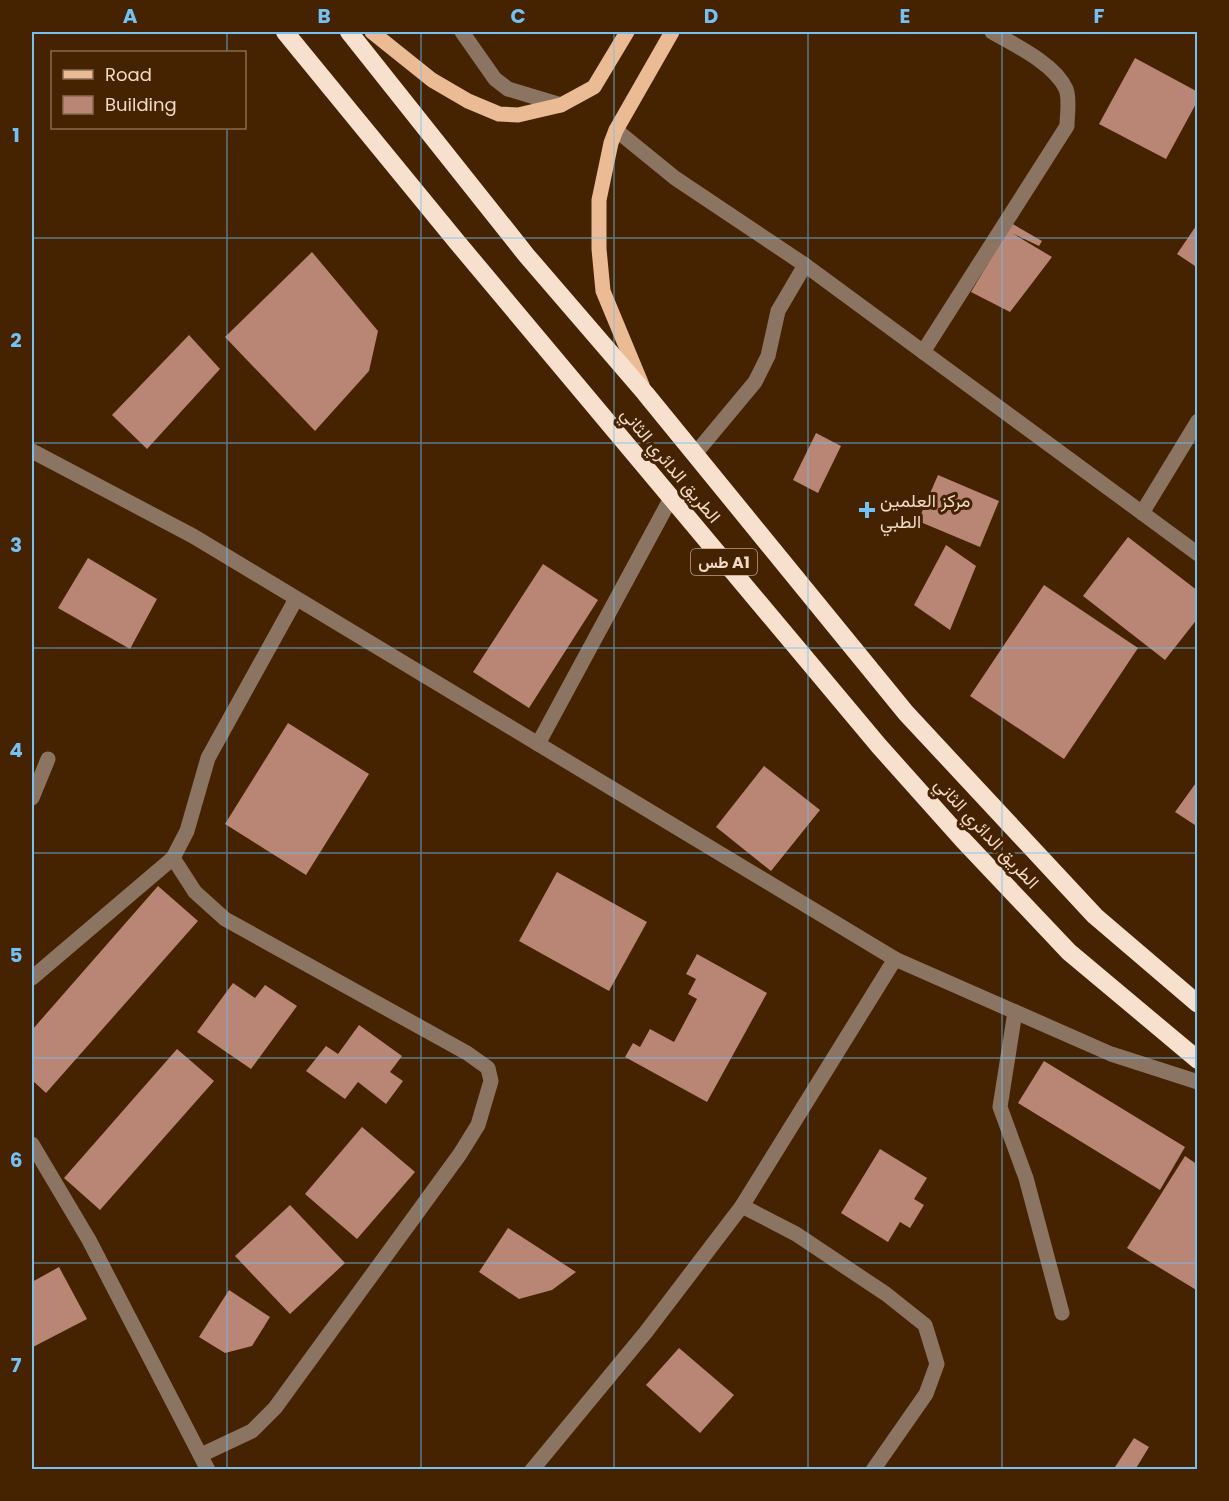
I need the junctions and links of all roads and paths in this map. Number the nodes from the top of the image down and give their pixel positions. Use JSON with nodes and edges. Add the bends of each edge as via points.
{"nodes":[{"id":1,"x":285,"y":32,"type":"edge"},
{"id":2,"x":349,"y":32,"type":"edge"},
{"id":3,"x":372,"y":32,"type":"edge"},
{"id":4,"x":462,"y":32,"type":"edge"},
{"id":5,"x":627,"y":32,"type":"edge"},
{"id":6,"x":672,"y":32,"type":"edge"},
{"id":7,"x":992,"y":32,"type":"edge"},
{"id":8,"x":561,"y":105,"type":"junction"},
{"id":9,"x":616,"y":130,"type":"junction"},
{"id":10,"x":805,"y":265,"type":"junction"},
{"id":11,"x":923,"y":352,"type":"junction"},
{"id":12,"x":645,"y":393,"type":"junction"},
{"id":13,"x":1197,"y":421,"type":"edge"},
{"id":14,"x":32,"y":451,"type":"edge"},
{"id":15,"x":695,"y":453,"type":"junction"},
{"id":16,"x":671,"y":498,"type":"junction"},
{"id":17,"x":1142,"y":513,"type":"junction"},
{"id":18,"x":1197,"y":554,"type":"edge"},
{"id":19,"x":296,"y":599,"type":"junction"},
{"id":20,"x":538,"y":744,"type":"junction"},
{"id":21,"x":48,"y":759,"type":"dead end"},
{"id":22,"x":32,"y":798,"type":"edge"},
{"id":23,"x":173,"y":858,"type":"junction"},
{"id":24,"x":895,"y":959,"type":"junction"},
{"id":25,"x":32,"y":978,"type":"edge"},
{"id":26,"x":1197,"y":1004,"type":"edge"},
{"id":27,"x":1015,"y":1012,"type":"junction"},
{"id":28,"x":1197,"y":1060,"type":"edge"},
{"id":29,"x":1197,"y":1082,"type":"edge"},
{"id":30,"x":32,"y":1144,"type":"edge"},
{"id":31,"x":742,"y":1206,"type":"junction"},
{"id":32,"x":1062,"y":1313,"type":"dead end"},
{"id":33,"x":201,"y":1455,"type":"junction"},
{"id":34,"x":208,"y":1470,"type":"edge"},
{"id":35,"x":532,"y":1470,"type":"edge"},
{"id":36,"x":873,"y":1470,"type":"edge"}],
"edges":[{"from":1,"to":16,"type":"highway","name":"الطريق الدائري الثاني","number":"طس A1"},
{"from":2,"to":12,"type":"highway","name":"الطريق الدائري الثاني","number":"طس A1"},
{"from":3,"to":8,"type":"main road","via":[[432,80],[499,114],[518,115]]},
{"from":4,"to":8,"type":"street","via":[[495,79],[508,89]]},
{"from":5,"to":8,"type":"main road","via":[[594,87]]},
{"from":6,"to":9,"type":"main road"},
{"from":7,"to":11,"type":"street","via":[[1057,75],[1067,90],[1067,126]]},
{"from":9,"to":10,"type":"street","via":[[675,178]]},
{"from":9,"to":12,"type":"main road","via":[[599,200],[603,291]]},
{"from":10,"to":11,"type":"street"},
{"from":10,"to":15,"type":"street","via":[[778,311],[768,356],[755,382]]},
{"from":11,"to":17,"type":"street"},
{"from":12,"to":15,"type":"highway","name":"الطريق الدائري الثاني","number":"طس A1"},
{"from":13,"to":17,"type":"street"},
{"from":14,"to":19,"type":"street","via":[[194,536]]},
{"from":15,"to":26,"type":"highway","name":"الطريق الدائري الثاني","number":"طس A1","via":[[906,713],[966,779],[1095,916]]},
{"from":16,"to":20,"type":"street"},
{"from":16,"to":28,"type":"highway","name":"الطريق الدائري الثاني","number":"طس A1","via":[[879,746],[971,849],[1069,952]]},
{"from":17,"to":18,"type":"street"},
{"from":19,"to":20,"type":"street"},
{"from":19,"to":23,"type":"street","via":[[208,758],[188,831]]},
{"from":20,"to":24,"type":"street"},
{"from":21,"to":22,"type":"street"},
{"from":23,"to":25,"type":"street"},
{"from":23,"to":33,"type":"street","via":[[195,892],[225,919],[467,1053],[488,1068],[490,1081],[478,1125],[460,1154],[275,1408],[252,1431]]},
{"from":24,"to":27,"type":"street"},
{"from":24,"to":31,"type":"street"},
{"from":27,"to":29,"type":"street","via":[[1111,1054]]},
{"from":27,"to":32,"type":"street","via":[[1000,1107],[1026,1178]]},
{"from":30,"to":33,"type":"street","via":[[89,1240]]},
{"from":31,"to":35,"type":"street","via":[[646,1332]]},
{"from":31,"to":36,"type":"street","via":[[796,1234],[925,1325],[937,1364],[926,1394]]},
{"from":33,"to":34,"type":"street"}]}
